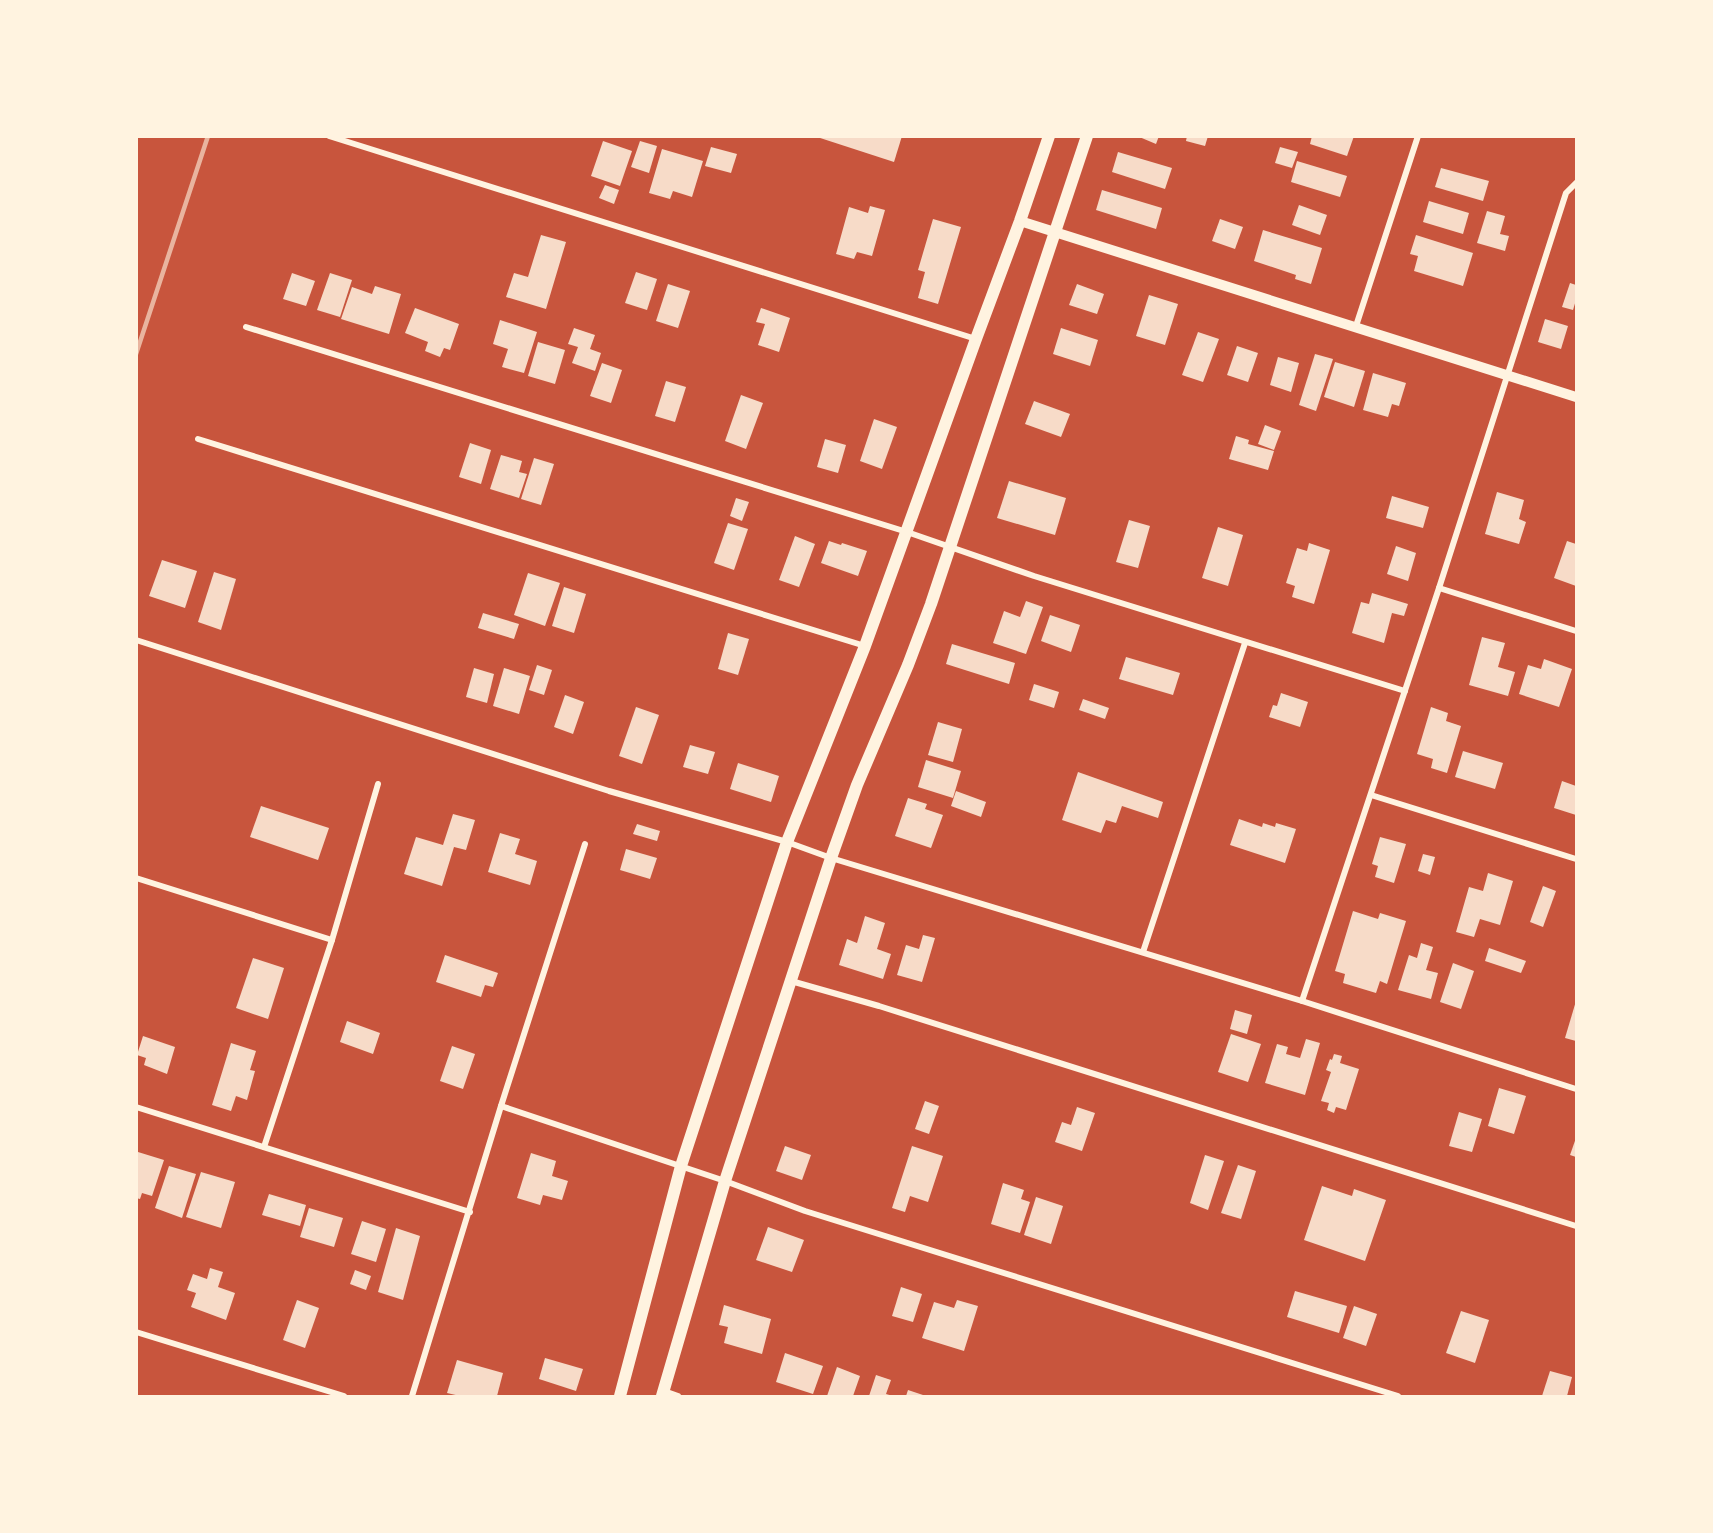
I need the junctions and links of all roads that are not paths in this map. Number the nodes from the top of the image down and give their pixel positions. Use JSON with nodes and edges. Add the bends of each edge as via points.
{"nodes":[{"id":1,"x":329,"y":136,"type":"edge"},
{"id":2,"x":1049,"y":136,"type":"edge"},
{"id":3,"x":1088,"y":136,"type":"edge"},
{"id":4,"x":1418,"y":136,"type":"edge"},
{"id":5,"x":1574,"y":185,"type":"edge"},
{"id":6,"x":1020,"y":221,"type":"junction"},
{"id":7,"x":1055,"y":232,"type":"junction"},
{"id":8,"x":1356,"y":326,"type":"junction"},
{"id":9,"x":246,"y":327,"type":"dead end"},
{"id":10,"x":976,"y":339,"type":"junction"},
{"id":11,"x":1508,"y":375,"type":"junction"},
{"id":12,"x":1576,"y":397,"type":"edge"},
{"id":13,"x":198,"y":439,"type":"dead end"},
{"id":14,"x":907,"y":532,"type":"junction"},
{"id":15,"x":950,"y":546,"type":"junction"},
{"id":16,"x":1440,"y":588,"type":"junction"},
{"id":17,"x":1576,"y":631,"type":"edge"},
{"id":18,"x":136,"y":640,"type":"edge"},
{"id":19,"x":1245,"y":643,"type":"junction"},
{"id":20,"x":865,"y":646,"type":"junction"},
{"id":21,"x":1405,"y":691,"type":"junction"},
{"id":22,"x":378,"y":784,"type":"dead end"},
{"id":23,"x":1371,"y":795,"type":"junction"},
{"id":24,"x":787,"y":842,"type":"junction"},
{"id":25,"x":585,"y":844,"type":"dead end"},
{"id":26,"x":831,"y":858,"type":"junction"},
{"id":27,"x":1576,"y":859,"type":"edge"},
{"id":28,"x":136,"y":878,"type":"edge"},
{"id":29,"x":332,"y":940,"type":"junction"},
{"id":30,"x":1143,"y":952,"type":"junction"},
{"id":31,"x":791,"y":980,"type":"junction"},
{"id":32,"x":1302,"y":1001,"type":"junction"},
{"id":33,"x":1576,"y":1089,"type":"edge"},
{"id":34,"x":501,"y":1106,"type":"junction"},
{"id":35,"x":136,"y":1107,"type":"edge"},
{"id":36,"x":264,"y":1147,"type":"junction"},
{"id":37,"x":681,"y":1166,"type":"junction"},
{"id":38,"x":725,"y":1181,"type":"junction"},
{"id":39,"x":470,"y":1212,"type":"junction"},
{"id":40,"x":1576,"y":1226,"type":"edge"},
{"id":41,"x":136,"y":1332,"type":"edge"},
{"id":42,"x":662,"y":1394,"type":"edge"},
{"id":43,"x":344,"y":1396,"type":"edge"},
{"id":44,"x":412,"y":1396,"type":"edge"},
{"id":45,"x":620,"y":1396,"type":"edge"},
{"id":46,"x":678,"y":1396,"type":"edge"},
{"id":47,"x":1398,"y":1396,"type":"edge"}],
"edges":[{"from":1,"to":10,"type":"street"},
{"from":2,"to":6,"type":"main road"},
{"from":3,"to":7,"type":"main road"},
{"from":4,"to":8,"type":"street"},
{"from":5,"to":11,"type":"street","via":[[1566,193]]},
{"from":6,"to":7,"type":"street"},
{"from":6,"to":10,"type":"main road"},
{"from":7,"to":8,"type":"street"},
{"from":7,"to":15,"type":"main road"},
{"from":8,"to":11,"type":"street"},
{"from":9,"to":14,"type":"street"},
{"from":10,"to":14,"type":"main road"},
{"from":11,"to":12,"type":"street"},
{"from":11,"to":16,"type":"street"},
{"from":13,"to":20,"type":"street"},
{"from":14,"to":15,"type":"street"},
{"from":14,"to":20,"type":"main road"},
{"from":15,"to":19,"type":"street"},
{"from":15,"to":26,"type":"main road","via":[[908,665]]},
{"from":16,"to":17,"type":"street"},
{"from":16,"to":21,"type":"street"},
{"from":18,"to":24,"type":"street","via":[[609,791]]},
{"from":19,"to":21,"type":"street"},
{"from":19,"to":30,"type":"street"},
{"from":20,"to":24,"type":"main road"},
{"from":21,"to":23,"type":"street"},
{"from":22,"to":29,"type":"street"},
{"from":23,"to":27,"type":"street"},
{"from":23,"to":32,"type":"street"},
{"from":24,"to":26,"type":"street"},
{"from":24,"to":37,"type":"main road"},
{"from":25,"to":34,"type":"street"},
{"from":26,"to":30,"type":"street"},
{"from":26,"to":31,"type":"main road"},
{"from":28,"to":29,"type":"street"},
{"from":29,"to":36,"type":"street"},
{"from":30,"to":32,"type":"street"},
{"from":31,"to":38,"type":"main road"},
{"from":31,"to":40,"type":"street"},
{"from":32,"to":33,"type":"street"},
{"from":34,"to":37,"type":"street"},
{"from":34,"to":39,"type":"street"},
{"from":35,"to":36,"type":"street"},
{"from":36,"to":39,"type":"street"},
{"from":37,"to":38,"type":"street"},
{"from":37,"to":45,"type":"main road"},
{"from":38,"to":42,"type":"main road"},
{"from":38,"to":47,"type":"street","via":[[805,1211]]},
{"from":39,"to":44,"type":"street"},
{"from":41,"to":43,"type":"street"},
{"from":42,"to":46,"type":"street"}]}
